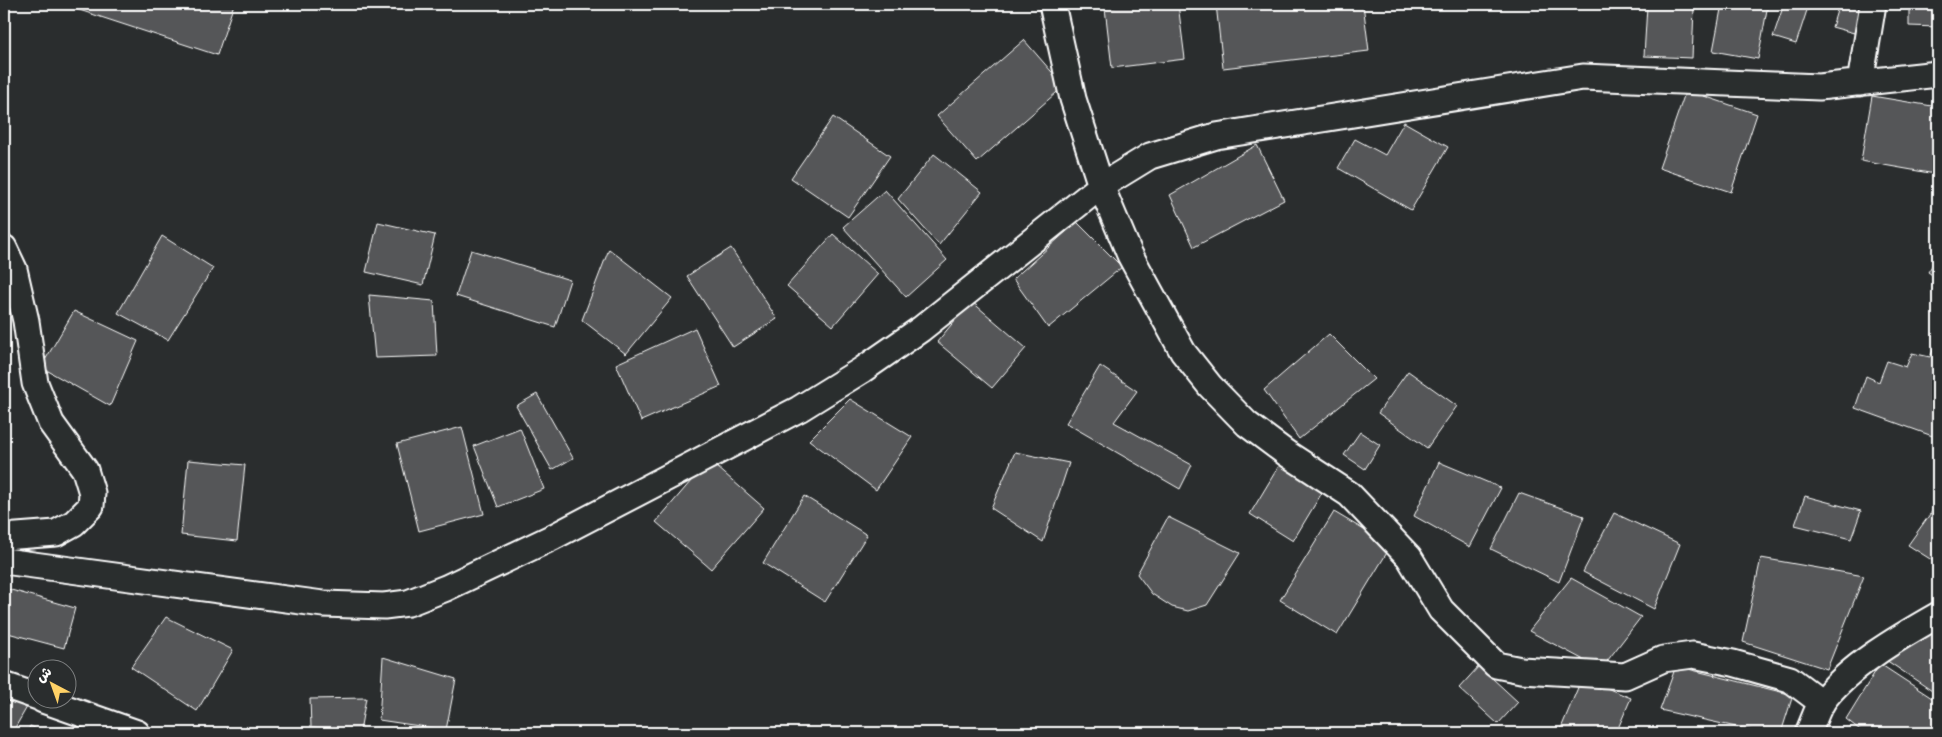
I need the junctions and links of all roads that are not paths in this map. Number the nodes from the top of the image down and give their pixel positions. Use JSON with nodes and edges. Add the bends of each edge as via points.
{"nodes":[{"id":1,"x":1052,"y":4,"type":"edge"},
{"id":2,"x":1873,"y":4,"type":"edge"},
{"id":3,"x":1938,"y":74,"type":"edge"},
{"id":4,"x":1860,"y":83,"type":"junction"},
{"id":5,"x":1101,"y":186,"type":"junction"},
{"id":6,"x":4,"y":248,"type":"edge"},
{"id":7,"x":4,"y":537,"type":"edge"},
{"id":8,"x":4,"y":561,"type":"edge"},
{"id":9,"x":1938,"y":615,"type":"edge"},
{"id":10,"x":4,"y":685,"type":"edge"},
{"id":11,"x":28,"y":693,"type":"edge"},
{"id":12,"x":1822,"y":703,"type":"junction"},
{"id":13,"x":71,"y":710,"type":"edge"},
{"id":14,"x":137,"y":733,"type":"edge"},
{"id":15,"x":1808,"y":733,"type":"edge"}],
"edges":[{"from":1,"to":5,"type":"street","via":[[1073,99]]},
{"from":2,"to":4,"type":"street"},
{"from":3,"to":4,"type":"street"},
{"from":4,"to":5,"type":"street","via":[[1819,87],[1583,76],[1216,136],[1150,156]]},
{"from":5,"to":8,"type":"street","via":[[921,329],[807,404],[553,537],[408,603],[384,606],[323,604]]},
{"from":5,"to":12,"type":"street","via":[[1130,255],[1160,313],[1183,352],[1210,386],[1248,424],[1349,494],[1408,557],[1441,610],[1496,665],[1521,670],[1625,676],[1663,659],[1692,655],[1790,679]]},
{"from":6,"to":7,"type":"street","via":[[14,270],[26,321],[35,383],[51,423],[84,470],[92,493],[91,506],[74,523],[56,533]]},
{"from":9,"to":12,"type":"street","via":[[1872,656],[1838,684]]},
{"from":10,"to":11,"type":"street"},
{"from":12,"to":15,"type":"street"},
{"from":13,"to":14,"type":"street"}]}
